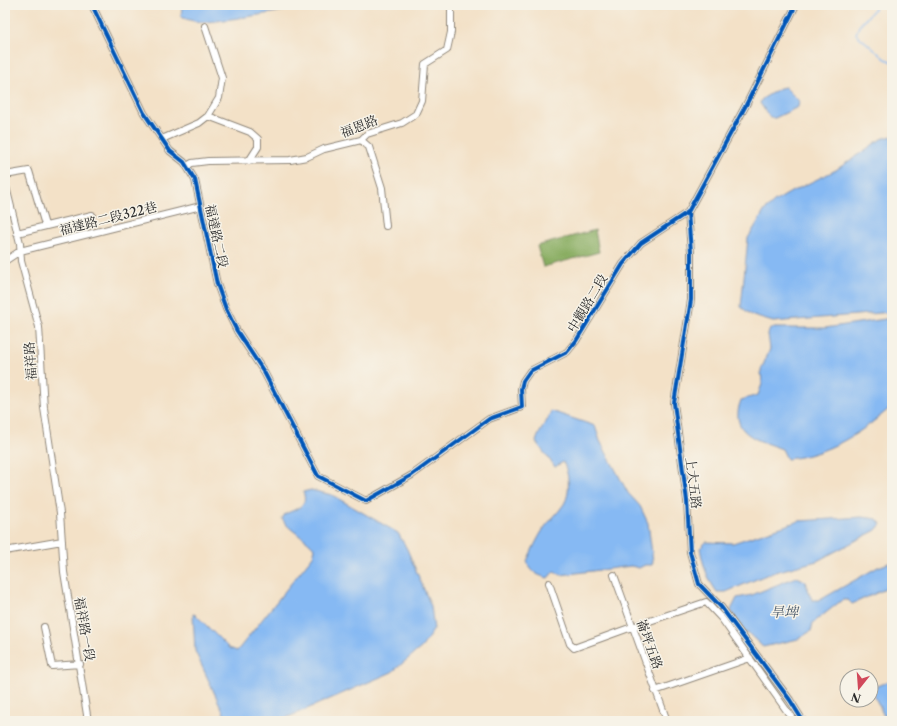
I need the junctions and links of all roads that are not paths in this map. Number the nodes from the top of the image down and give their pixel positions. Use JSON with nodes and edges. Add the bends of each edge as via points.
{"nodes":[{"id":1,"x":92,"y":5,"type":"edge"},
{"id":2,"x":451,"y":5,"type":"edge"},
{"id":3,"x":796,"y":5,"type":"edge"},
{"id":4,"x":205,"y":26,"type":"dead end"},
{"id":5,"x":208,"y":116,"type":"junction"},
{"id":6,"x":162,"y":139,"type":"junction"},
{"id":7,"x":361,"y":140,"type":"junction"},
{"id":8,"x":250,"y":161,"type":"junction"},
{"id":9,"x":187,"y":166,"type":"junction"},
{"id":10,"x":5,"y":175,"type":"edge"},
{"id":11,"x":5,"y":183,"type":"edge"},
{"id":12,"x":201,"y":206,"type":"junction"},
{"id":13,"x":688,"y":212,"type":"junction"},
{"id":14,"x":92,"y":215,"type":"dead end"},
{"id":15,"x":45,"y":225,"type":"junction"},
{"id":16,"x":386,"y":226,"type":"dead end"},
{"id":17,"x":17,"y":233,"type":"junction"},
{"id":18,"x":20,"y":251,"type":"junction"},
{"id":19,"x":5,"y":261,"type":"edge"},
{"id":20,"x":318,"y":476,"type":"joint"},
{"id":21,"x":62,"y":541,"type":"junction"},
{"id":22,"x":5,"y":551,"type":"edge"},
{"id":23,"x":614,"y":575,"type":"dead end"},
{"id":24,"x":549,"y":583,"type":"dead end"},
{"id":25,"x":712,"y":598,"type":"junction"},
{"id":26,"x":711,"y":606,"type":"junction"},
{"id":27,"x":632,"y":626,"type":"junction"},
{"id":28,"x":44,"y":627,"type":"dead end"},
{"id":29,"x":750,"y":658,"type":"junction"},
{"id":30,"x":80,"y":664,"type":"junction"},
{"id":31,"x":655,"y":691,"type":"junction"},
{"id":32,"x":88,"y":721,"type":"edge"},
{"id":33,"x":667,"y":721,"type":"edge"},
{"id":34,"x":794,"y":721,"type":"edge"},
{"id":35,"x":803,"y":721,"type":"edge"}],
"edges":[{"from":1,"to":6,"type":"street","name":"福達路二段","via":[[144,113]]},
{"from":2,"to":7,"type":"street","name":"福恩路","via":[[451,32],[447,50],[425,64],[422,101],[416,114],[402,123],[367,134]]},
{"from":3,"to":13,"type":"street","name":"中觀路二段"},
{"from":4,"to":5,"type":"street","via":[[222,78],[219,98]]},
{"from":5,"to":6,"type":"street","via":[[199,123]]},
{"from":5,"to":8,"type":"street","via":[[250,132],[258,139],[258,147]]},
{"from":6,"to":9,"type":"street","name":"福達路二段","via":[[170,151]]},
{"from":7,"to":8,"type":"street","name":"福恩路","via":[[324,149],[307,157]]},
{"from":7,"to":16,"type":"street","via":[[369,147],[382,188]]},
{"from":8,"to":9,"type":"street","name":"福恩路","via":[[208,161]]},
{"from":9,"to":12,"type":"street","name":"福達路二段","via":[[195,180]]},
{"from":10,"to":15,"type":"street","via":[[29,171]]},
{"from":11,"to":17,"type":"street","name":"福祥路"},
{"from":12,"to":18,"type":"street","name":"福達路二段322巷"},
{"from":12,"to":20,"type":"street","name":"福達路二段","via":[[213,266],[226,309],[264,372]]},
{"from":13,"to":20,"type":"street","name":"中觀路二段","via":[[642,243],[623,264],[576,341],[566,352],[530,370],[521,390],[522,407],[489,420],[412,475],[366,501]]},
{"from":13,"to":25,"type":"street","name":"上大五路","via":[[692,300],[674,403],[687,501],[690,552],[699,584]]},
{"from":14,"to":15,"type":"street"},
{"from":15,"to":17,"type":"street"},
{"from":17,"to":18,"type":"street","name":"福祥路"},
{"from":18,"to":19,"type":"street","name":"福達路二段322巷"},
{"from":18,"to":21,"type":"street","name":"福祥路","via":[[39,327],[44,408]]},
{"from":21,"to":22,"type":"street"},
{"from":21,"to":30,"type":"street","name":"福祥路一段","via":[[64,572]]},
{"from":23,"to":27,"type":"street","name":"崙坪五路"},
{"from":24,"to":27,"type":"street","via":[[570,644],[574,648]]},
{"from":25,"to":26,"type":"street"},
{"from":25,"to":35,"type":"street","name":"上大五路","via":[[790,700]]},
{"from":26,"to":27,"type":"street","via":[[704,602]]},
{"from":26,"to":29,"type":"street"},
{"from":27,"to":31,"type":"street","name":"崙坪五路"},
{"from":28,"to":30,"type":"street","via":[[52,666]]},
{"from":29,"to":31,"type":"street"},
{"from":29,"to":34,"type":"street"},
{"from":30,"to":32,"type":"street","name":"福祥路一段"},
{"from":31,"to":33,"type":"street","name":"崙坪五路"}]}
